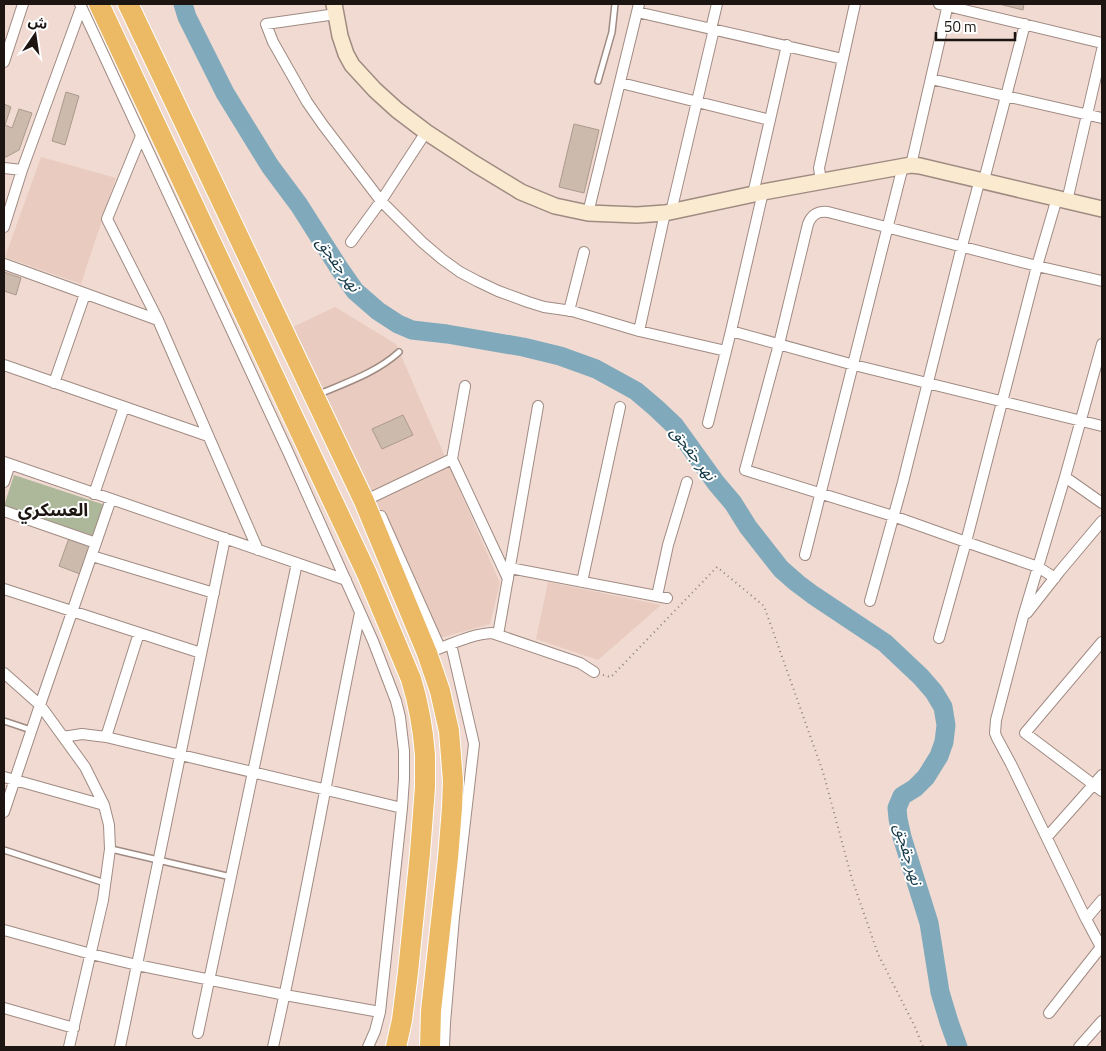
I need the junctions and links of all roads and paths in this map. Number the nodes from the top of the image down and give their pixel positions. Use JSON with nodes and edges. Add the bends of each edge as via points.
{"nodes":[{"id":1,"x":23,"y":4,"type":"edge"},
{"id":2,"x":128,"y":4,"type":"edge"},
{"id":3,"x":615,"y":4,"type":"edge"},
{"id":4,"x":717,"y":4,"type":"edge"},
{"id":5,"x":855,"y":4,"type":"edge"},
{"id":6,"x":945,"y":4,"type":"edge"},
{"id":7,"x":87,"y":5,"type":"edge"},
{"id":8,"x":638,"y":8,"type":"edge"},
{"id":9,"x":335,"y":9,"type":"edge"},
{"id":10,"x":1025,"y":24,"type":"junction"},
{"id":11,"x":713,"y":29,"type":"junction"},
{"id":12,"x":1102,"y":42,"type":"edge"},
{"id":13,"x":787,"y":45,"type":"junction"},
{"id":14,"x":1102,"y":50,"type":"edge"},
{"id":15,"x":843,"y":59,"type":"junction"},
{"id":16,"x":4,"y":62,"type":"edge"},
{"id":17,"x":930,"y":79,"type":"junction"},
{"id":18,"x":598,"y":81,"type":"dead end"},
{"id":19,"x":621,"y":83,"type":"junction"},
{"id":20,"x":1006,"y":96,"type":"junction"},
{"id":21,"x":697,"y":102,"type":"junction"},
{"id":22,"x":1087,"y":114,"type":"junction"},
{"id":23,"x":1102,"y":118,"type":"edge"},
{"id":24,"x":770,"y":120,"type":"junction"},
{"id":25,"x":426,"y":132,"type":"junction"},
{"id":26,"x":141,"y":136,"type":"junction"},
{"id":27,"x":907,"y":165,"type":"junction"},
{"id":28,"x":4,"y":168,"type":"edge"},
{"id":29,"x":22,"y":170,"type":"junction"},
{"id":30,"x":982,"y":180,"type":"junction"},
{"id":31,"x":821,"y":181,"type":"junction"},
{"id":32,"x":758,"y":193,"type":"junction"},
{"id":33,"x":1062,"y":199,"type":"junction"},
{"id":34,"x":381,"y":201,"type":"junction"},
{"id":35,"x":1102,"y":209,"type":"edge"},
{"id":36,"x":668,"y":212,"type":"junction"},
{"id":37,"x":588,"y":213,"type":"junction"},
{"id":38,"x":4,"y":227,"type":"edge"},
{"id":39,"x":888,"y":227,"type":"junction"},
{"id":40,"x":351,"y":242,"type":"dead end"},
{"id":41,"x":962,"y":246,"type":"junction"},
{"id":42,"x":584,"y":252,"type":"dead end"},
{"id":43,"x":4,"y":264,"type":"edge"},
{"id":44,"x":1037,"y":266,"type":"junction"},
{"id":45,"x":1102,"y":281,"type":"edge"},
{"id":46,"x":84,"y":294,"type":"junction"},
{"id":47,"x":569,"y":311,"type":"junction"},
{"id":48,"x":158,"y":320,"type":"junction"},
{"id":49,"x":639,"y":331,"type":"junction"},
{"id":50,"x":731,"y":331,"type":"junction"},
{"id":51,"x":779,"y":344,"type":"junction"},
{"id":52,"x":1102,"y":344,"type":"edge"},
{"id":53,"x":726,"y":351,"type":"junction"},
{"id":54,"x":399,"y":352,"type":"dead end"},
{"id":55,"x":1100,"y":362,"type":"edge"},
{"id":56,"x":854,"y":365,"type":"junction"},
{"id":57,"x":4,"y":366,"type":"edge"},
{"id":58,"x":54,"y":383,"type":"junction"},
{"id":59,"x":927,"y":384,"type":"junction"},
{"id":60,"x":465,"y":386,"type":"dead end"},
{"id":61,"x":314,"y":396,"type":"junction"},
{"id":62,"x":1002,"y":402,"type":"junction"},
{"id":63,"x":538,"y":406,"type":"dead end"},
{"id":64,"x":124,"y":407,"type":"junction"},
{"id":65,"x":620,"y":407,"type":"dead end"},
{"id":66,"x":1081,"y":421,"type":"junction"},
{"id":67,"x":708,"y":423,"type":"dead end"},
{"id":68,"x":1102,"y":426,"type":"edge"},
{"id":69,"x":208,"y":436,"type":"junction"},
{"id":70,"x":452,"y":459,"type":"junction"},
{"id":71,"x":7,"y":463,"type":"edge"},
{"id":72,"x":1065,"y":477,"type":"junction"},
{"id":73,"x":4,"y":482,"type":"edge"},
{"id":74,"x":687,"y":482,"type":"dead end"},
{"id":75,"x":94,"y":494,"type":"junction"},
{"id":76,"x":821,"y":494,"type":"junction"},
{"id":77,"x":111,"y":499,"type":"junction"},
{"id":78,"x":368,"y":499,"type":"junction"},
{"id":79,"x":1102,"y":503,"type":"edge"},
{"id":80,"x":4,"y":511,"type":"edge"},
{"id":81,"x":893,"y":516,"type":"junction"},
{"id":82,"x":1102,"y":521,"type":"edge"},
{"id":83,"x":225,"y":538,"type":"junction"},
{"id":84,"x":96,"y":542,"type":"junction"},
{"id":85,"x":966,"y":542,"type":"junction"},
{"id":86,"x":258,"y":550,"type":"junction"},
{"id":87,"x":805,"y":555,"type":"dead end"},
{"id":88,"x":92,"y":556,"type":"junction"},
{"id":89,"x":297,"y":563,"type":"junction"},
{"id":90,"x":506,"y":567,"type":"junction"},
{"id":91,"x":1038,"y":567,"type":"junction"},
{"id":92,"x":1054,"y":578,"type":"junction"},
{"id":93,"x":346,"y":580,"type":"junction"},
{"id":94,"x":582,"y":582,"type":"junction"},
{"id":95,"x":4,"y":589,"type":"edge"},
{"id":96,"x":214,"y":593,"type":"junction"},
{"id":97,"x":870,"y":600,"type":"dead end"},
{"id":98,"x":72,"y":611,"type":"junction"},
{"id":99,"x":360,"y":613,"type":"junction"},
{"id":100,"x":1023,"y":617,"type":"junction"},
{"id":101,"x":139,"y":633,"type":"junction"},
{"id":102,"x":498,"y":635,"type":"junction"},
{"id":103,"x":939,"y":638,"type":"dead end"},
{"id":104,"x":1102,"y":642,"type":"edge"},
{"id":105,"x":451,"y":644,"type":"junction"},
{"id":106,"x":434,"y":651,"type":"junction"},
{"id":107,"x":201,"y":653,"type":"junction"},
{"id":108,"x":594,"y":672,"type":"joint"},
{"id":109,"x":4,"y":673,"type":"edge"},
{"id":110,"x":40,"y":705,"type":"junction"},
{"id":111,"x":4,"y":721,"type":"edge"},
{"id":112,"x":31,"y":730,"type":"junction"},
{"id":113,"x":63,"y":737,"type":"junction"},
{"id":114,"x":106,"y":737,"type":"junction"},
{"id":115,"x":181,"y":754,"type":"junction"},
{"id":116,"x":253,"y":772,"type":"junction"},
{"id":117,"x":1102,"y":775,"type":"edge"},
{"id":118,"x":9,"y":779,"type":"edge"},
{"id":119,"x":1098,"y":788,"type":"edge"},
{"id":120,"x":325,"y":789,"type":"junction"},
{"id":121,"x":104,"y":805,"type":"junction"},
{"id":122,"x":402,"y":808,"type":"junction"},
{"id":123,"x":4,"y":812,"type":"edge"},
{"id":124,"x":1047,"y":837,"type":"junction"},
{"id":125,"x":110,"y":848,"type":"junction"},
{"id":126,"x":4,"y":850,"type":"edge"},
{"id":127,"x":159,"y":860,"type":"junction"},
{"id":128,"x":231,"y":877,"type":"junction"},
{"id":129,"x":106,"y":884,"type":"junction"},
{"id":130,"x":1102,"y":900,"type":"edge"},
{"id":131,"x":1086,"y":919,"type":"junction"},
{"id":132,"x":4,"y":930,"type":"edge"},
{"id":133,"x":1102,"y":948,"type":"edge"},
{"id":134,"x":91,"y":954,"type":"junction"},
{"id":135,"x":137,"y":964,"type":"junction"},
{"id":136,"x":209,"y":979,"type":"junction"},
{"id":137,"x":285,"y":995,"type":"junction"},
{"id":138,"x":4,"y":1008,"type":"edge"},
{"id":139,"x":380,"y":1012,"type":"junction"},
{"id":140,"x":1049,"y":1013,"type":"dead end"},
{"id":141,"x":1102,"y":1021,"type":"edge"},
{"id":142,"x":74,"y":1028,"type":"junction"},
{"id":143,"x":198,"y":1033,"type":"dead end"},
{"id":144,"x":69,"y":1047,"type":"edge"},
{"id":145,"x":120,"y":1047,"type":"edge"},
{"id":146,"x":273,"y":1047,"type":"edge"},
{"id":147,"x":368,"y":1047,"type":"edge"},
{"id":148,"x":396,"y":1047,"type":"edge"},
{"id":149,"x":430,"y":1047,"type":"edge"},
{"id":150,"x":444,"y":1047,"type":"edge"},
{"id":151,"x":923,"y":1047,"type":"edge"},
{"id":152,"x":1079,"y":1047,"type":"edge"}],
"edges":[{"from":1,"to":16,"type":"street"},
{"from":2,"to":61,"type":"highway"},
{"from":3,"to":18,"type":"lane","via":[[612,32]]},
{"from":4,"to":11,"type":"street"},
{"from":5,"to":15,"type":"street"},
{"from":6,"to":10,"type":"street"},
{"from":6,"to":17,"type":"street"},
{"from":7,"to":26,"type":"street"},
{"from":7,"to":29,"type":"street"},
{"from":7,"to":148,"type":"highway","via":[[367,574],[416,697],[424,735],[425,786],[408,972]]},
{"from":8,"to":11,"type":"street"},
{"from":8,"to":19,"type":"street"},
{"from":9,"to":25,"type":"street","via":[[340,36],[352,65],[397,110]]},
{"from":9,"to":34,"type":"street","via":[[266,24],[307,102]]},
{"from":10,"to":12,"type":"street"},
{"from":10,"to":20,"type":"street"},
{"from":11,"to":13,"type":"street"},
{"from":11,"to":21,"type":"street"},
{"from":13,"to":15,"type":"street"},
{"from":13,"to":24,"type":"street"},
{"from":14,"to":22,"type":"street"},
{"from":15,"to":31,"type":"street","via":[[819,168]]},
{"from":17,"to":20,"type":"street"},
{"from":17,"to":27,"type":"street"},
{"from":19,"to":21,"type":"street"},
{"from":19,"to":37,"type":"street"},
{"from":20,"to":22,"type":"street"},
{"from":20,"to":30,"type":"street"},
{"from":21,"to":24,"type":"street"},
{"from":21,"to":36,"type":"street"},
{"from":22,"to":23,"type":"street"},
{"from":22,"to":33,"type":"street"},
{"from":24,"to":32,"type":"street"},
{"from":25,"to":34,"type":"street"},
{"from":25,"to":37,"type":"street","via":[[522,192],[555,206]]},
{"from":26,"to":48,"type":"street","via":[[107,218]]},
{"from":26,"to":93,"type":"street"},
{"from":27,"to":30,"type":"street"},
{"from":27,"to":31,"type":"street"},
{"from":27,"to":39,"type":"street"},
{"from":28,"to":29,"type":"street"},
{"from":29,"to":38,"type":"street"},
{"from":30,"to":33,"type":"street"},
{"from":30,"to":41,"type":"street"},
{"from":31,"to":32,"type":"street"},
{"from":32,"to":36,"type":"street"},
{"from":32,"to":50,"type":"street"},
{"from":33,"to":35,"type":"street"},
{"from":33,"to":44,"type":"street"},
{"from":34,"to":40,"type":"street"},
{"from":34,"to":47,"type":"street","via":[[422,242],[460,272],[528,302]]},
{"from":36,"to":37,"type":"street","via":[[637,215]]},
{"from":36,"to":49,"type":"street"},
{"from":39,"to":41,"type":"street"},
{"from":39,"to":51,"type":"street","via":[[828,212],[813,215],[808,224]]},
{"from":39,"to":56,"type":"street"},
{"from":41,"to":44,"type":"street"},
{"from":41,"to":59,"type":"street"},
{"from":42,"to":47,"type":"street"},
{"from":43,"to":46,"type":"street"},
{"from":44,"to":45,"type":"street"},
{"from":44,"to":62,"type":"street"},
{"from":46,"to":48,"type":"street"},
{"from":46,"to":58,"type":"street"},
{"from":47,"to":49,"type":"street"},
{"from":48,"to":69,"type":"street"},
{"from":49,"to":53,"type":"street"},
{"from":50,"to":51,"type":"street"},
{"from":50,"to":53,"type":"street"},
{"from":51,"to":56,"type":"street"},
{"from":51,"to":76,"type":"street","via":[[745,470]]},
{"from":52,"to":55,"type":"street"},
{"from":53,"to":67,"type":"street"},
{"from":54,"to":61,"type":"lane","via":[[377,368]]},
{"from":55,"to":66,"type":"street"},
{"from":56,"to":59,"type":"street"},
{"from":56,"to":76,"type":"street"},
{"from":57,"to":58,"type":"street"},
{"from":58,"to":64,"type":"street"},
{"from":59,"to":62,"type":"street"},
{"from":59,"to":81,"type":"street"},
{"from":60,"to":70,"type":"street"},
{"from":61,"to":78,"type":"highway"},
{"from":62,"to":66,"type":"street"},
{"from":62,"to":85,"type":"street"},
{"from":63,"to":90,"type":"street"},
{"from":64,"to":69,"type":"street"},
{"from":64,"to":75,"type":"street"},
{"from":65,"to":94,"type":"street"},
{"from":66,"to":68,"type":"street"},
{"from":66,"to":72,"type":"street"},
{"from":69,"to":86,"type":"street"},
{"from":70,"to":78,"type":"street"},
{"from":70,"to":90,"type":"street"},
{"from":71,"to":73,"type":"street"},
{"from":71,"to":75,"type":"street"},
{"from":72,"to":79,"type":"street"},
{"from":72,"to":91,"type":"street"},
{"from":74,"to":94,"type":"street","via":[[668,545],[662,597]]},
{"from":75,"to":77,"type":"street"},
{"from":76,"to":81,"type":"street"},
{"from":76,"to":87,"type":"street"},
{"from":77,"to":83,"type":"street"},
{"from":77,"to":84,"type":"street"},
{"from":78,"to":106,"type":"highway","via":[[389,564],[420,633]]},
{"from":80,"to":84,"type":"street"},
{"from":81,"to":85,"type":"street"},
{"from":81,"to":97,"type":"street"},
{"from":82,"to":92,"type":"street"},
{"from":83,"to":86,"type":"street"},
{"from":83,"to":96,"type":"street"},
{"from":84,"to":88,"type":"street"},
{"from":85,"to":91,"type":"street"},
{"from":85,"to":103,"type":"street"},
{"from":86,"to":89,"type":"street"},
{"from":88,"to":96,"type":"street"},
{"from":88,"to":98,"type":"street"},
{"from":89,"to":93,"type":"street"},
{"from":89,"to":116,"type":"street"},
{"from":90,"to":94,"type":"street"},
{"from":90,"to":102,"type":"street","via":[[508,579]]},
{"from":91,"to":92,"type":"street"},
{"from":91,"to":100,"type":"street"},
{"from":92,"to":100,"type":"street"},
{"from":93,"to":99,"type":"street"},
{"from":95,"to":98,"type":"street"},
{"from":96,"to":107,"type":"street"},
{"from":98,"to":101,"type":"street"},
{"from":98,"to":110,"type":"street"},
{"from":99,"to":120,"type":"street"},
{"from":99,"to":122,"type":"street","via":[[400,717],[404,751]]},
{"from":100,"to":124,"type":"street","via":[[995,733]]},
{"from":101,"to":107,"type":"street"},
{"from":101,"to":114,"type":"street"},
{"from":102,"to":105,"type":"street","via":[[486,634]]},
{"from":102,"to":108,"type":"street","via":[[580,663]]},
{"from":104,"to":119,"type":"street","via":[[1025,733]]},
{"from":105,"to":106,"type":"street"},
{"from":105,"to":150,"type":"street","via":[[474,744],[454,917]]},
{"from":106,"to":149,"type":"highway","via":[[448,722],[453,781]]},
{"from":107,"to":115,"type":"street"},
{"from":108,"to":151,"type":"path","via":[[611,677],[717,567],[764,606],[823,772],[852,879],[878,954]]},
{"from":109,"to":110,"type":"street"},
{"from":110,"to":112,"type":"street"},
{"from":110,"to":113,"type":"street"},
{"from":111,"to":112,"type":"lane"},
{"from":112,"to":118,"type":"street"},
{"from":113,"to":114,"type":"street","via":[[82,734]]},
{"from":113,"to":121,"type":"street","via":[[85,767]]},
{"from":114,"to":115,"type":"street"},
{"from":115,"to":116,"type":"street"},
{"from":115,"to":127,"type":"street"},
{"from":116,"to":120,"type":"street"},
{"from":116,"to":128,"type":"street"},
{"from":117,"to":119,"type":"street"},
{"from":118,"to":121,"type":"street"},
{"from":118,"to":123,"type":"street"},
{"from":119,"to":124,"type":"street"},
{"from":120,"to":122,"type":"street"},
{"from":120,"to":137,"type":"street"},
{"from":121,"to":125,"type":"street"},
{"from":122,"to":139,"type":"street"},
{"from":124,"to":131,"type":"street"},
{"from":125,"to":127,"type":"lane"},
{"from":125,"to":129,"type":"street"},
{"from":126,"to":129,"type":"lane"},
{"from":127,"to":128,"type":"lane"},
{"from":127,"to":135,"type":"street"},
{"from":128,"to":136,"type":"street"},
{"from":129,"to":134,"type":"street"},
{"from":130,"to":131,"type":"street"},
{"from":131,"to":133,"type":"street"},
{"from":132,"to":134,"type":"street"},
{"from":133,"to":140,"type":"street"},
{"from":134,"to":135,"type":"street"},
{"from":134,"to":142,"type":"street"},
{"from":135,"to":136,"type":"street"},
{"from":135,"to":145,"type":"street"},
{"from":136,"to":137,"type":"street"},
{"from":136,"to":143,"type":"street"},
{"from":137,"to":139,"type":"street"},
{"from":137,"to":146,"type":"street"},
{"from":138,"to":142,"type":"street"},
{"from":139,"to":147,"type":"street"},
{"from":141,"to":152,"type":"street"},
{"from":142,"to":144,"type":"street"}]}
